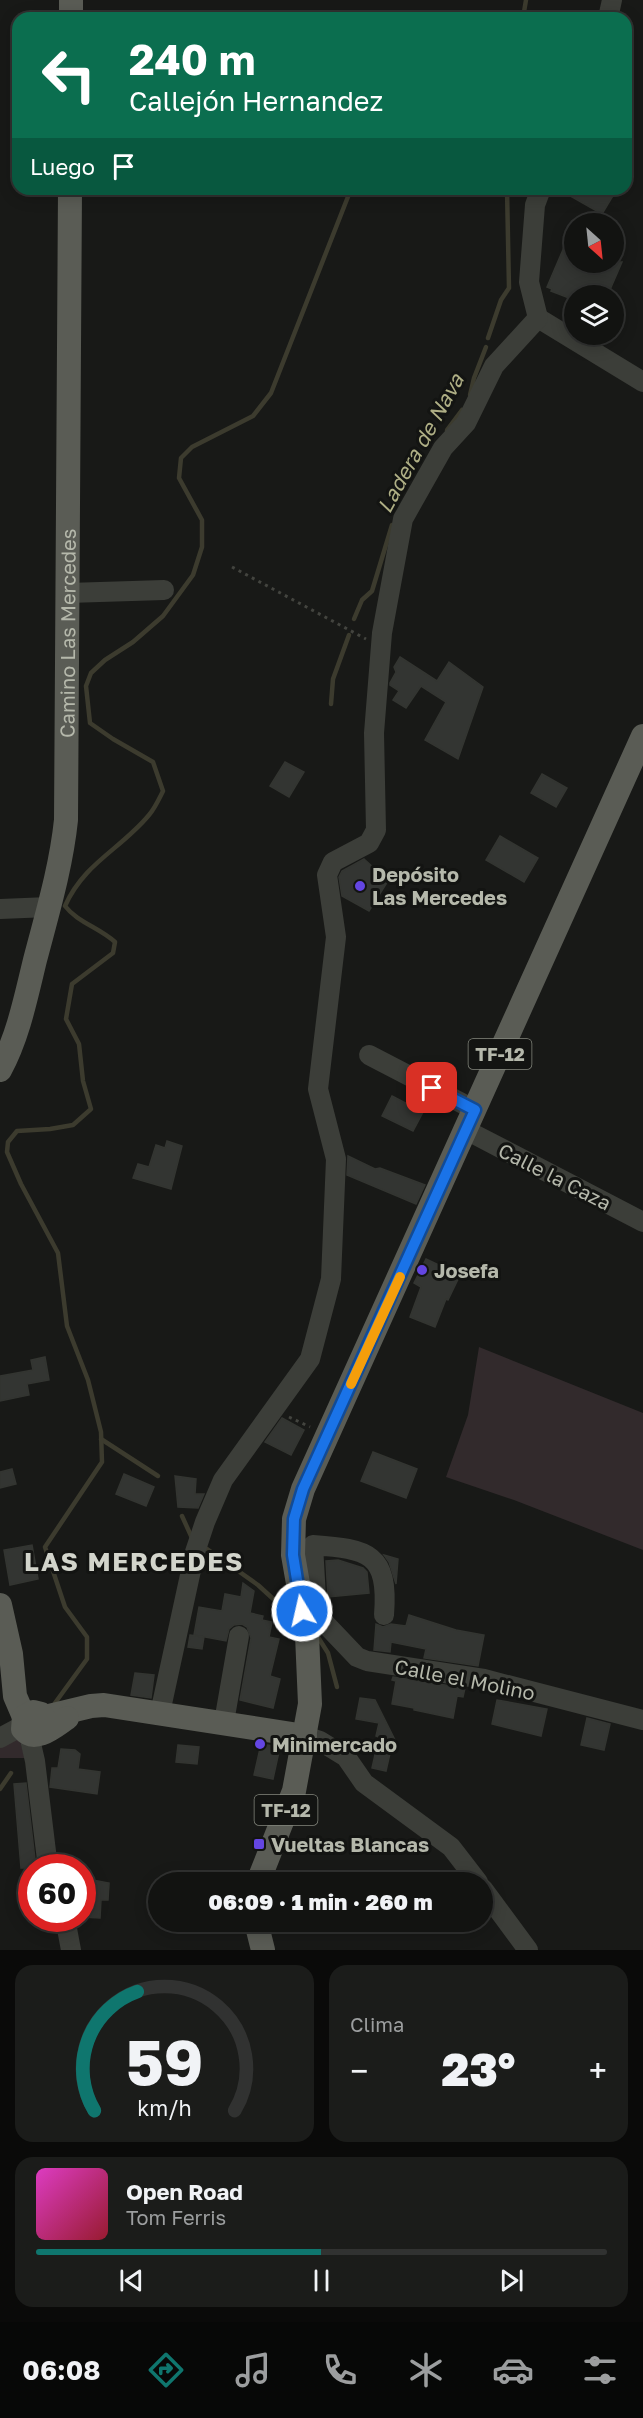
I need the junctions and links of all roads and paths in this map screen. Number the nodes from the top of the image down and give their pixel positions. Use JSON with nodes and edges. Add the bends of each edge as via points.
{"nodes":[{"id":1,"x":70,"y":195,"type":"edge"},
{"id":2,"x":539,"y":195,"type":"edge"},
{"id":3,"x":538,"y":318,"type":"junction"},
{"id":4,"x":643,"y":382,"type":"edge"},
{"id":5,"x":232,"y":567,"type":"dead end"},
{"id":6,"x":164,"y":590,"type":"dead end"},
{"id":7,"x":68,"y":593,"type":"junction"},
{"id":8,"x":381,"y":647,"type":"junction"},
{"id":9,"x":643,"y":736,"type":"edge"},
{"id":10,"x":49,"y":907,"type":"junction"},
{"id":11,"x":0,"y":909,"type":"edge"},
{"id":12,"x":369,"y":1055,"type":"dead end"},
{"id":13,"x":0,"y":1071,"type":"edge"},
{"id":14,"x":470,"y":1120,"type":"junction"},
{"id":15,"x":643,"y":1222,"type":"edge"},
{"id":16,"x":273,"y":1409,"type":"junction"},
{"id":17,"x":309,"y":1426,"type":"dead end"},
{"id":18,"x":0,"y":1605,"type":"edge"},
{"id":19,"x":310,"y":1613,"type":"junction"},
{"id":20,"x":384,"y":1615,"type":"dead end"},
{"id":21,"x":238,"y":1636,"type":"dead end"},
{"id":22,"x":160,"y":1713,"type":"junction"},
{"id":23,"x":643,"y":1720,"type":"edge"},
{"id":24,"x":224,"y":1722,"type":"junction"},
{"id":25,"x":33,"y":1725,"type":"junction"},
{"id":26,"x":305,"y":1736,"type":"junction"},
{"id":27,"x":0,"y":1738,"type":"edge"},
{"id":28,"x":46,"y":1854,"type":"edge"},
{"id":29,"x":262,"y":1872,"type":"edge"},
{"id":30,"x":470,"y":1872,"type":"edge"},
{"id":31,"x":493,"y":1903,"type":"edge"},
{"id":32,"x":68,"y":1932,"type":"edge"},
{"id":33,"x":258,"y":1932,"type":"edge"},
{"id":34,"x":71,"y":1950,"type":"edge"},
{"id":35,"x":263,"y":1950,"type":"edge"},
{"id":36,"x":528,"y":1950,"type":"edge"}],
"edges":[{"from":1,"to":7,"type":"main road","name":"Camino Las Mercedes"},
{"from":2,"to":3,"type":"street","via":[[529,282]]},
{"from":3,"to":4,"type":"street"},
{"from":3,"to":8,"type":"street","via":[[494,366],[466,423],[443,448],[404,519]]},
{"from":5,"to":8,"type":"path"},
{"from":6,"to":7,"type":"street"},
{"from":7,"to":10,"type":"main road","name":"Camino Las Mercedes","via":[[66,820]]},
{"from":8,"to":16,"type":"street","via":[[374,733],[376,830],[369,843],[333,862],[327,875],[336,937],[318,1089],[336,1159],[331,1279],[310,1359]]},
{"from":9,"to":14,"type":"main road","number":"TF-12"},
{"from":10,"to":11,"type":"street"},
{"from":10,"to":13,"type":"main road","name":"Camino Las Mercedes","via":[[22,1011]]},
{"from":12,"to":14,"type":"street","name":"Calle la Caza"},
{"from":14,"to":15,"type":"street","name":"Calle la Caza"},
{"from":14,"to":19,"type":"main road","number":"TF-12","via":[[303,1489],[294,1519],[293,1555]]},
{"from":16,"to":17,"type":"path"},
{"from":16,"to":22,"type":"street","via":[[223,1480],[205,1522]]},
{"from":18,"to":25,"type":"main road","via":[[15,1696]]},
{"from":19,"to":20,"type":"street","via":[[313,1545],[366,1553],[380,1566],[386,1588]]},
{"from":19,"to":23,"type":"street","name":"Calle el Molino","via":[[357,1657],[367,1661],[484,1679]]},
{"from":19,"to":26,"type":"main road","number":"TF-12","via":[[311,1685]]},
{"from":21,"to":24,"type":"street"},
{"from":22,"to":24,"type":"main road"},
{"from":22,"to":25,"type":"main road","via":[[99,1705]]},
{"from":24,"to":26,"type":"main road"},
{"from":25,"to":27,"type":"street"},
{"from":25,"to":28,"type":"street"},
{"from":26,"to":29,"type":"main road","number":"TF-12","via":[[294,1791]]},
{"from":26,"to":30,"type":"street","via":[[346,1757],[364,1784],[451,1847]]},
{"from":31,"to":36,"type":"street"},
{"from":32,"to":34,"type":"street"},
{"from":33,"to":35,"type":"main road"}]}
